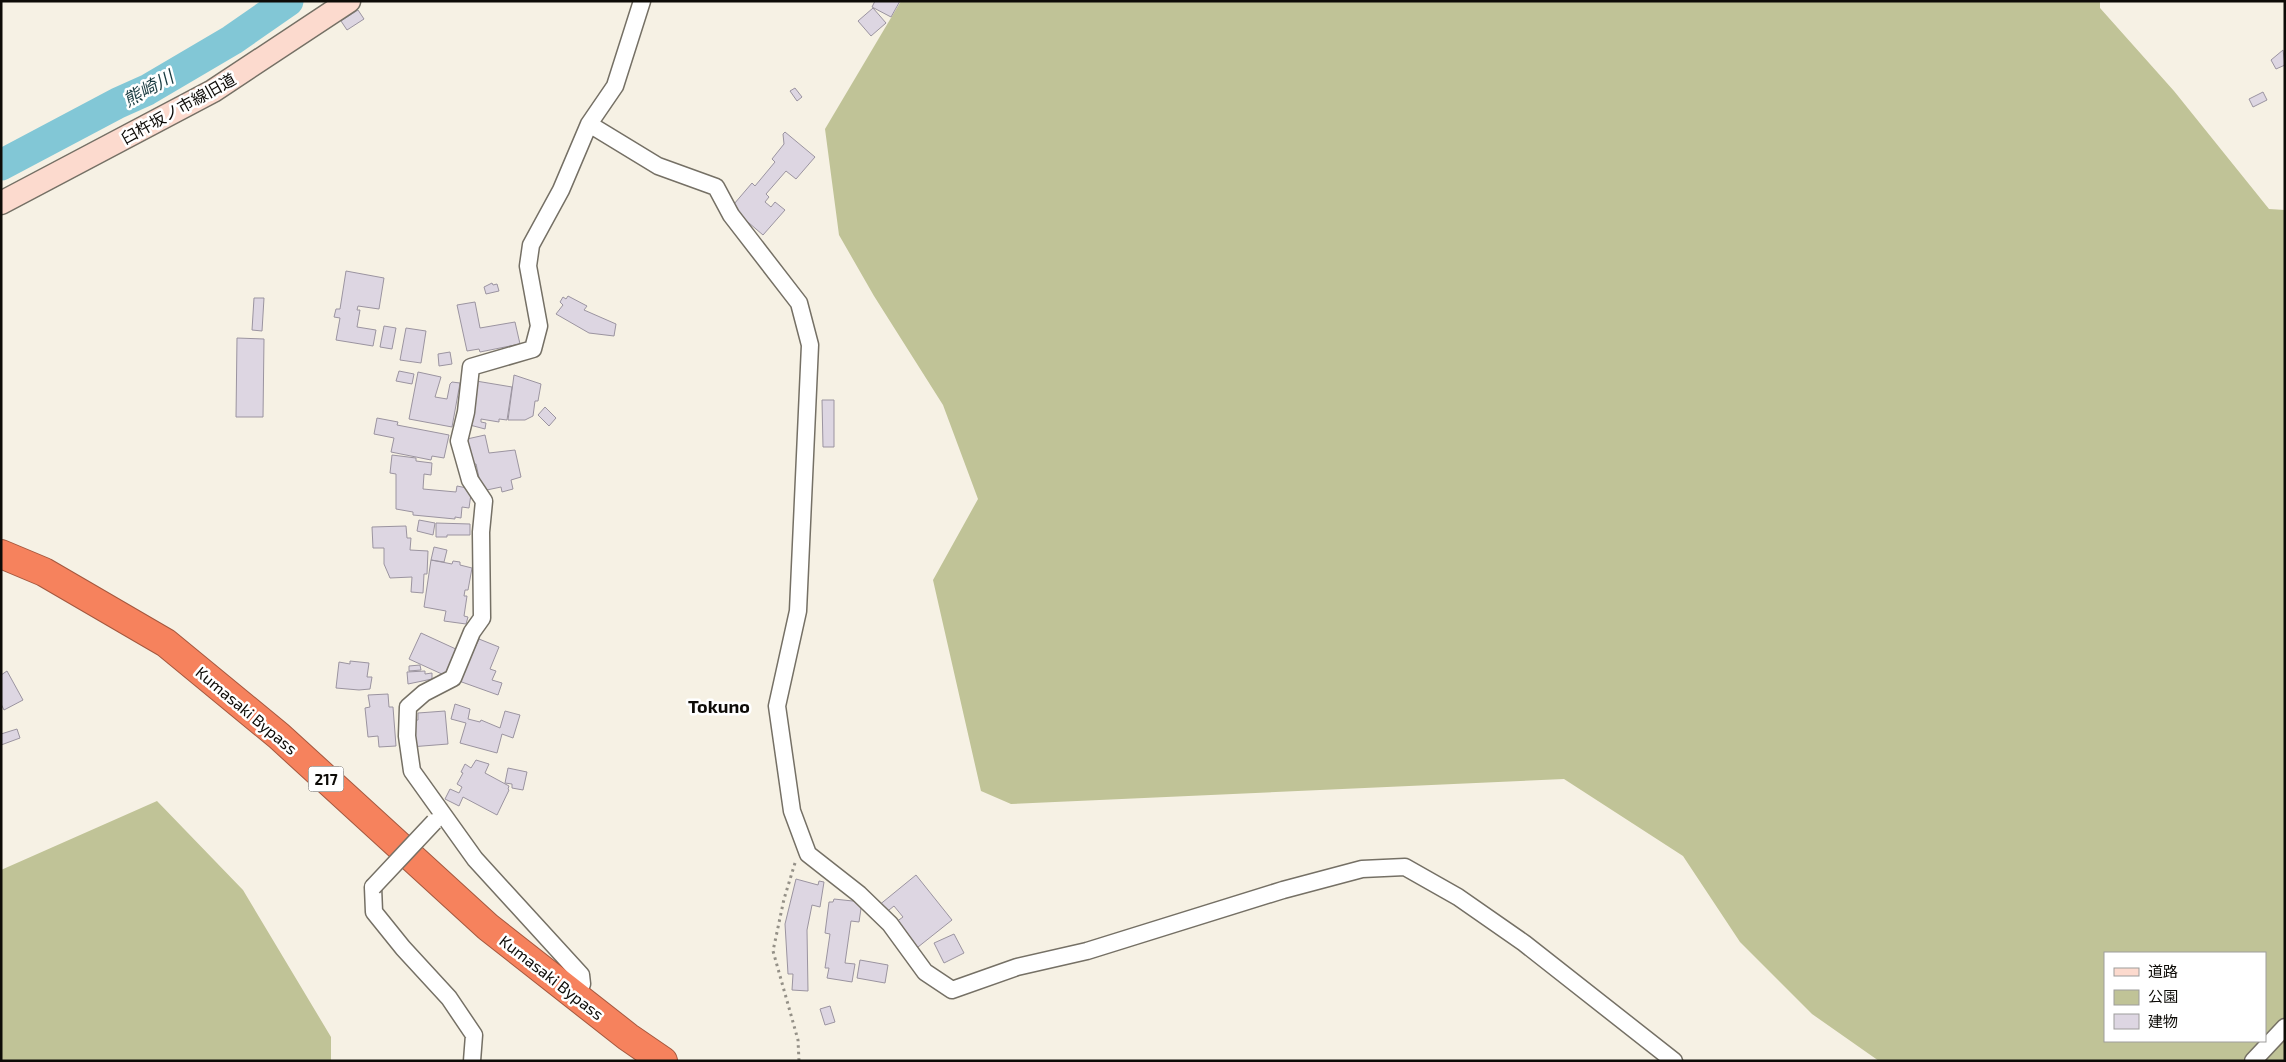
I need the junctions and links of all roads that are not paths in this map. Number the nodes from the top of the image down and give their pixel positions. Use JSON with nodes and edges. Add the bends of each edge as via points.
{"nodes":[{"id":1,"x":349,"y":1,"type":"edge"},
{"id":2,"x":642,"y":1,"type":"edge"},
{"id":3,"x":589,"y":124,"type":"junction"},
{"id":4,"x":1,"y":203,"type":"edge"},
{"id":5,"x":1,"y":554,"type":"edge"},
{"id":6,"x":439,"y":817,"type":"junction"},
{"id":7,"x":576,"y":996,"type":"junction"},
{"id":8,"x":2285,"y":1027,"type":"edge"},
{"id":9,"x":472,"y":1061,"type":"edge"},
{"id":10,"x":663,"y":1061,"type":"edge"},
{"id":11,"x":1674,"y":1061,"type":"edge"},
{"id":12,"x":2253,"y":1061,"type":"edge"}],
"edges":[{"from":1,"to":4,"type":"street","name":"臼杵坂ノ市線旧道","via":[[213,91]]},
{"from":2,"to":3,"type":"street","via":[[615,86]]},
{"from":3,"to":6,"type":"street","via":[[532,245],[528,266],[539,326],[533,349],[471,367],[459,441],[470,480],[484,501],[482,618],[472,632],[453,678],[424,693],[408,707],[407,736],[412,771]]},
{"from":3,"to":11,"type":"street","via":[[658,166],[716,187],[731,215],[799,302],[810,344],[798,611],[777,706],[792,811],[808,854],[859,894],[890,924],[925,972],[952,990],[1017,967],[1087,951],[1283,890],[1362,869],[1406,866],[1458,896],[1524,943]]},
{"from":5,"to":7,"type":"highway","name":"Kumasaki Bypass","number":"217","via":[[44,572],[166,643],[279,736],[488,926]]},
{"from":6,"to":7,"type":"street","via":[[581,975],[582,984]]},
{"from":6,"to":9,"type":"street","bridge":true,"via":[[373,888],[374,912],[449,998],[474,1035]]},
{"from":7,"to":10,"type":"highway","name":"Kumasaki Bypass","number":"217"},
{"from":8,"to":12,"type":"street"}]}
